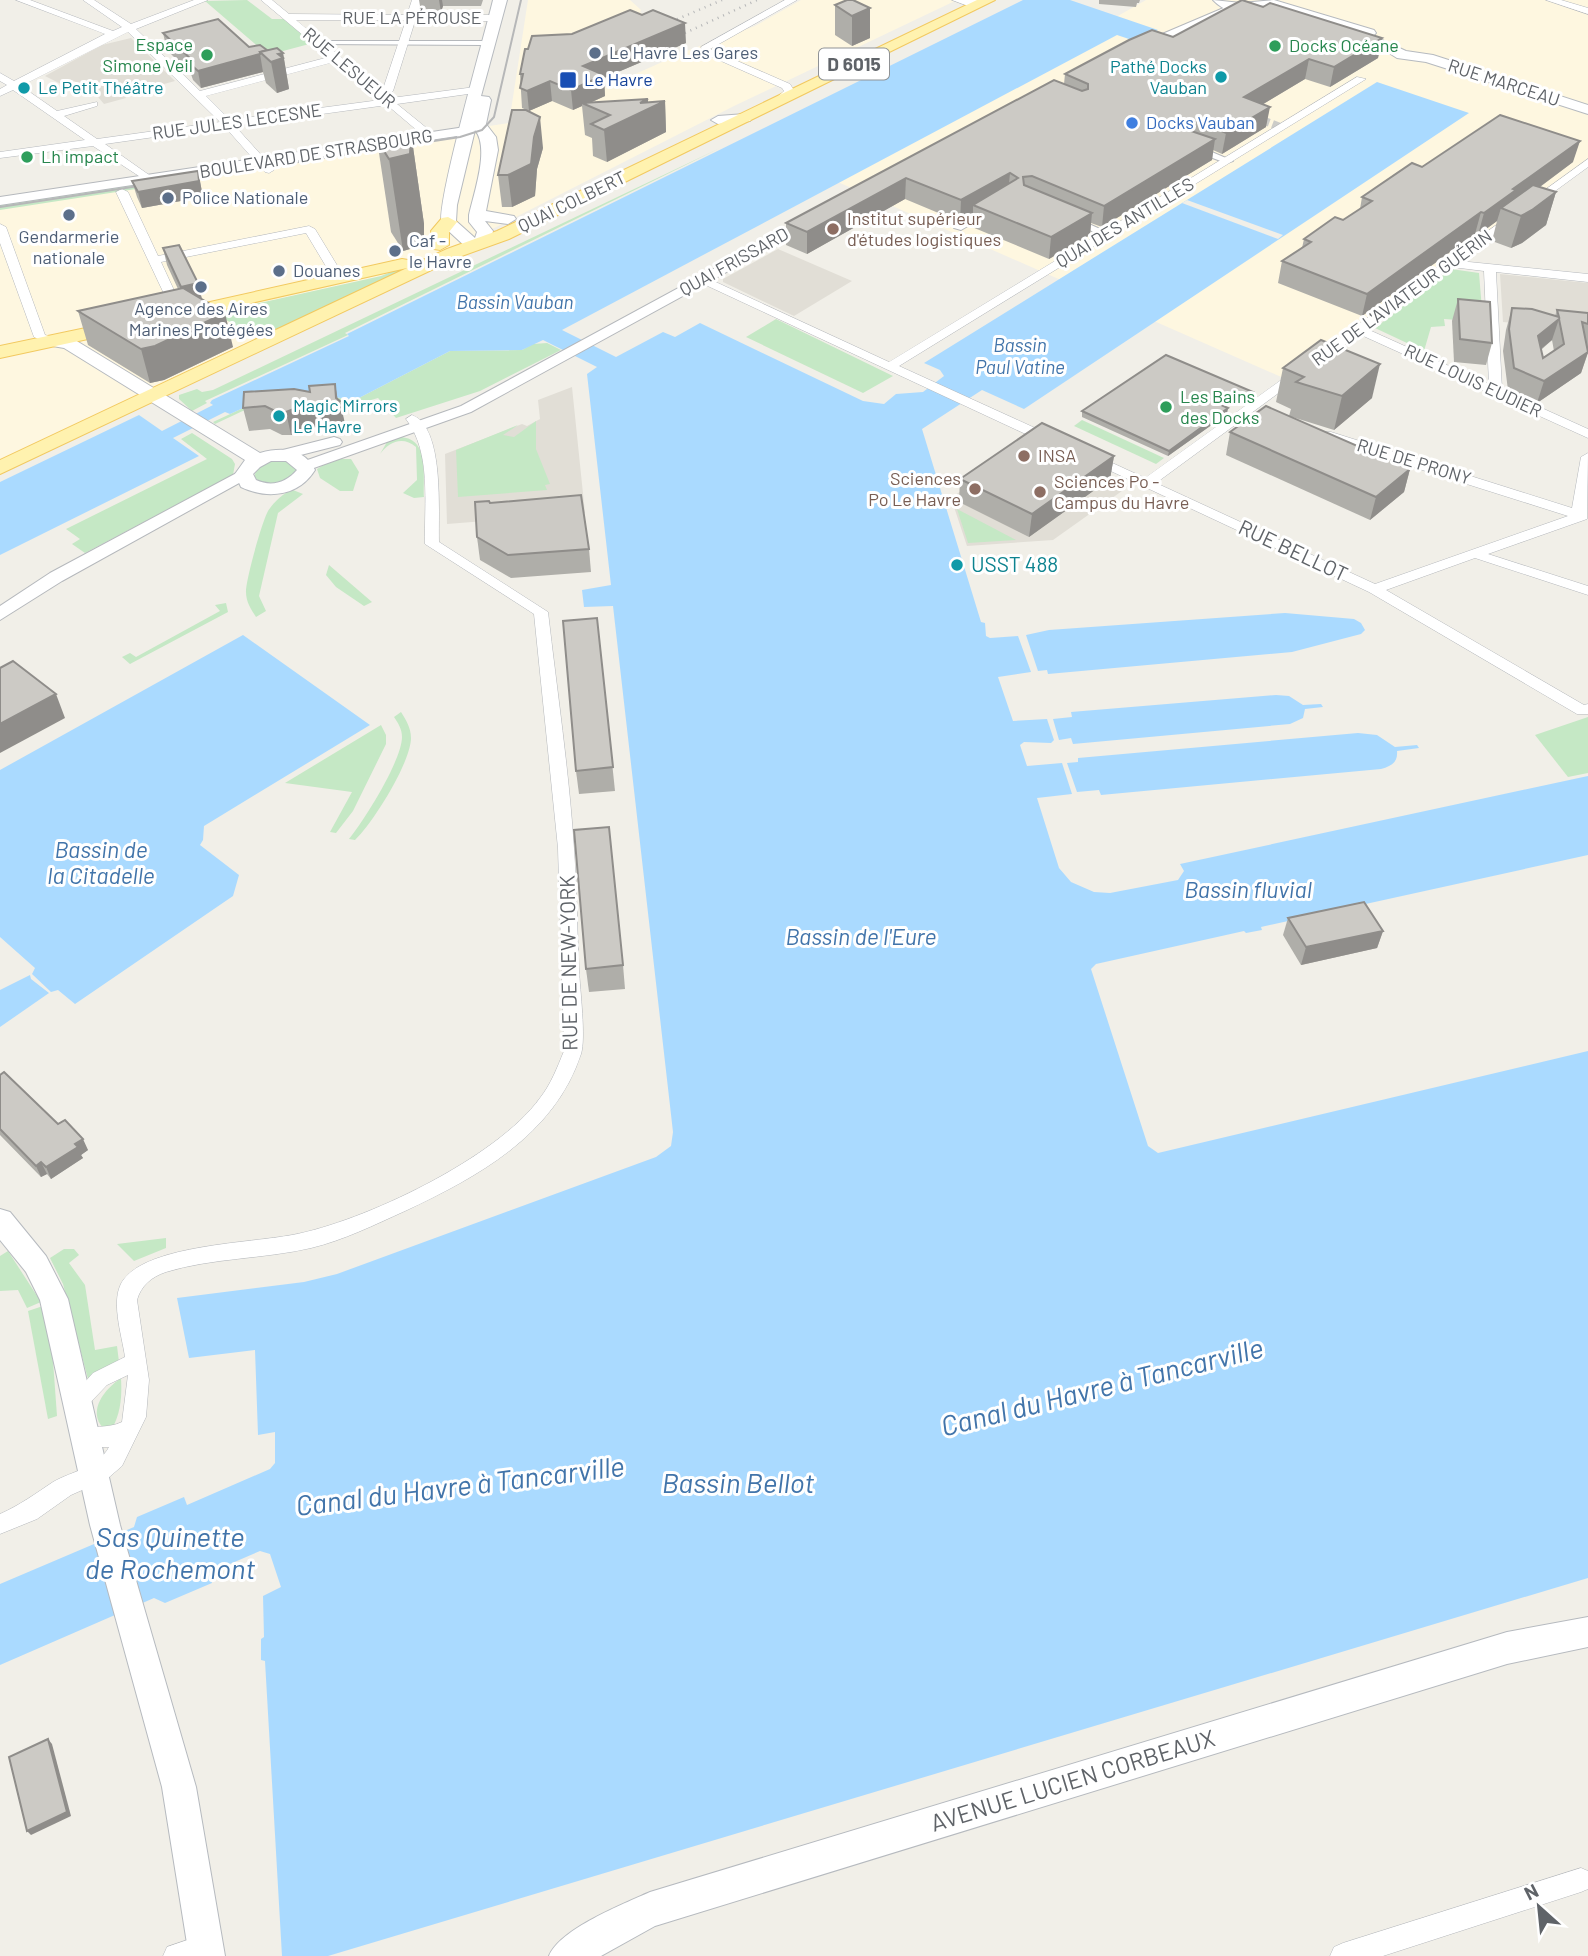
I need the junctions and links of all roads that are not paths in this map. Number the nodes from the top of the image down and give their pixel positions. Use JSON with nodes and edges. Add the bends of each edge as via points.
{"nodes":[{"id":1,"x":21,"y":0,"type":"edge"},
{"id":2,"x":88,"y":0,"type":"edge"},
{"id":3,"x":203,"y":0,"type":"edge"},
{"id":4,"x":266,"y":0,"type":"edge"},
{"id":5,"x":416,"y":0,"type":"edge"},
{"id":6,"x":500,"y":0,"type":"edge"},
{"id":7,"x":509,"y":0,"type":"edge"},
{"id":8,"x":792,"y":0,"type":"edge"},
{"id":9,"x":1550,"y":0,"type":"edge"},
{"id":10,"x":187,"y":2,"type":"edge"},
{"id":11,"x":1258,"y":2,"type":"edge"},
{"id":12,"x":970,"y":3,"type":"edge"},
{"id":13,"x":1224,"y":6,"type":"edge"},
{"id":14,"x":1588,"y":11,"type":"edge"},
{"id":15,"x":287,"y":17,"type":"junction"},
{"id":16,"x":411,"y":18,"type":"junction"},
{"id":17,"x":496,"y":18,"type":"junction"},
{"id":18,"x":130,"y":28,"type":"junction"},
{"id":19,"x":113,"y":34,"type":"junction"},
{"id":20,"x":319,"y":43,"type":"junction"},
{"id":21,"x":403,"y":43,"type":"junction"},
{"id":22,"x":482,"y":43,"type":"dead end"},
{"id":23,"x":1424,"y":52,"type":"junction"},
{"id":24,"x":1125,"y":53,"type":"edge"},
{"id":25,"x":337,"y":58,"type":"junction"},
{"id":26,"x":0,"y":76,"type":"edge"},
{"id":27,"x":1361,"y":79,"type":"dead end"},
{"id":28,"x":14,"y":85,"type":"junction"},
{"id":29,"x":786,"y":86,"type":"junction"},
{"id":30,"x":475,"y":90,"type":"junction"},
{"id":31,"x":0,"y":93,"type":"edge"},
{"id":32,"x":198,"y":95,"type":"junction"},
{"id":33,"x":385,"y":97,"type":"junction"},
{"id":34,"x":778,"y":102,"type":"junction"},
{"id":35,"x":93,"y":104,"type":"dead end"},
{"id":36,"x":1588,"y":104,"type":"edge"},
{"id":37,"x":1588,"y":110,"type":"edge"},
{"id":38,"x":741,"y":114,"type":"junction"},
{"id":39,"x":55,"y":115,"type":"junction"},
{"id":40,"x":228,"y":124,"type":"junction"},
{"id":41,"x":485,"y":134,"type":"junction"},
{"id":42,"x":430,"y":136,"type":"junction"},
{"id":43,"x":460,"y":138,"type":"junction"},
{"id":44,"x":95,"y":143,"type":"junction"},
{"id":45,"x":1192,"y":147,"type":"edge"},
{"id":46,"x":0,"y":155,"type":"edge"},
{"id":47,"x":1229,"y":161,"type":"junction"},
{"id":48,"x":1588,"y":162,"type":"edge"},
{"id":49,"x":266,"y":166,"type":"junction"},
{"id":50,"x":148,"y":179,"type":"junction"},
{"id":51,"x":122,"y":192,"type":"junction"},
{"id":52,"x":0,"y":201,"type":"edge"},
{"id":53,"x":999,"y":205,"type":"edge"},
{"id":54,"x":0,"y":211,"type":"edge"},
{"id":55,"x":822,"y":214,"type":"edge"},
{"id":56,"x":1061,"y":215,"type":"edge"},
{"id":57,"x":508,"y":219,"type":"joint"},
{"id":58,"x":448,"y":222,"type":"junction"},
{"id":59,"x":0,"y":227,"type":"edge"},
{"id":60,"x":958,"y":228,"type":"dead end"},
{"id":61,"x":475,"y":234,"type":"junction"},
{"id":62,"x":1107,"y":234,"type":"junction"},
{"id":63,"x":440,"y":245,"type":"junction"},
{"id":64,"x":4,"y":249,"type":"edge"},
{"id":65,"x":154,"y":260,"type":"junction"},
{"id":66,"x":1451,"y":262,"type":"junction"},
{"id":67,"x":1490,"y":268,"type":"junction"},
{"id":68,"x":1588,"y":278,"type":"edge"},
{"id":69,"x":340,"y":280,"type":"junction"},
{"id":70,"x":703,"y":281,"type":"junction"},
{"id":71,"x":172,"y":316,"type":"joint"},
{"id":72,"x":140,"y":323,"type":"edge"},
{"id":73,"x":1358,"y":329,"type":"junction"},
{"id":74,"x":54,"y":341,"type":"junction"},
{"id":75,"x":0,"y":352,"type":"edge"},
{"id":76,"x":889,"y":367,"type":"junction"},
{"id":77,"x":1496,"y":391,"type":"junction"},
{"id":78,"x":153,"y":396,"type":"junction"},
{"id":79,"x":1249,"y":410,"type":"junction"},
{"id":80,"x":1270,"y":417,"type":"edge"},
{"id":81,"x":415,"y":423,"type":"junction"},
{"id":82,"x":1310,"y":429,"type":"edge"},
{"id":83,"x":1588,"y":433,"type":"edge"},
{"id":84,"x":281,"y":455,"type":"junction"},
{"id":85,"x":1588,"y":457,"type":"edge"},
{"id":86,"x":258,"y":460,"type":"junction"},
{"id":87,"x":305,"y":466,"type":"junction"},
{"id":88,"x":0,"y":468,"type":"edge"},
{"id":89,"x":248,"y":480,"type":"junction"},
{"id":90,"x":1147,"y":483,"type":"junction"},
{"id":91,"x":1583,"y":515,"type":"edge"},
{"id":92,"x":1475,"y":554,"type":"junction"},
{"id":93,"x":1374,"y":589,"type":"junction"},
{"id":94,"x":1588,"y":591,"type":"edge"},
{"id":95,"x":0,"y":615,"type":"edge"},
{"id":96,"x":1585,"y":710,"type":"edge"},
{"id":97,"x":0,"y":1220,"type":"edge"},
{"id":98,"x":136,"y":1361,"type":"junction"},
{"id":99,"x":77,"y":1402,"type":"junction"},
{"id":100,"x":130,"y":1427,"type":"junction"},
{"id":101,"x":84,"y":1437,"type":"junction"},
{"id":102,"x":92,"y":1475,"type":"junction"},
{"id":103,"x":0,"y":1524,"type":"edge"},
{"id":104,"x":1588,"y":1632,"type":"edge"},
{"id":105,"x":1581,"y":1880,"type":"dead end"},
{"id":106,"x":196,"y":1953,"type":"edge"},
{"id":107,"x":567,"y":1956,"type":"edge"},
{"id":108,"x":1343,"y":1956,"type":"edge"}],
"edges":[{"from":1,"to":19,"type":"street"},
{"from":2,"to":18,"type":"street"},
{"from":3,"to":10,"type":"street"},
{"from":4,"to":15,"type":"street","name":"RUE LESUEUR"},
{"from":5,"to":16,"type":"street"},
{"from":6,"to":17,"type":"main road"},
{"from":7,"to":41,"type":"main road","via":[[478,124]]},
{"from":8,"to":29,"type":"street","via":[[707,49]]},
{"from":9,"to":14,"type":"street"},
{"from":10,"to":18,"type":"street"},
{"from":11,"to":13,"type":"main road","name":"RUE MARCEAU"},
{"from":11,"to":23,"type":"main road","name":"RUE MARCEAU","via":[[1396,45],[1402,55]]},
{"from":12,"to":29,"type":"main road","name":"QUAI COLBERT","number":"D 6015"},
{"from":12,"to":34,"type":"main road","name":"QUAI COLBERT","number":"D 6015"},
{"from":13,"to":24,"type":"street"},
{"from":15,"to":16,"type":"street","name":"RUE LA PÉROUSE"},
{"from":15,"to":20,"type":"street","name":"RUE LESUEUR"},
{"from":16,"to":17,"type":"street","name":"RUE LA PÉROUSE"},
{"from":16,"to":21,"type":"street"},
{"from":17,"to":30,"type":"main road"},
{"from":18,"to":19,"type":"street"},
{"from":18,"to":32,"type":"street"},
{"from":19,"to":28,"type":"street"},
{"from":20,"to":21,"type":"street"},
{"from":20,"to":25,"type":"street","name":"RUE LESUEUR"},
{"from":21,"to":22,"type":"street"},
{"from":21,"to":33,"type":"street"},
{"from":23,"to":36,"type":"main road","name":"RUE MARCEAU"},
{"from":23,"to":37,"type":"main road","name":"RUE MARCEAU"},
{"from":25,"to":32,"type":"street"},
{"from":25,"to":33,"type":"street","name":"RUE LESUEUR"},
{"from":26,"to":28,"type":"street"},
{"from":27,"to":47,"type":"street","name":"QUAI DES ANTILLES"},
{"from":28,"to":31,"type":"street"},
{"from":28,"to":39,"type":"street"},
{"from":29,"to":34,"type":"street","via":[[790,92]]},
{"from":29,"to":38,"type":"main road","name":"QUAI COLBERT","number":"D 6015"},
{"from":30,"to":33,"type":"street","name":"RUE JULES LECESNE"},
{"from":30,"to":43,"type":"main road"},
{"from":32,"to":40,"type":"street"},
{"from":33,"to":40,"type":"street","name":"RUE JULES LECESNE"},
{"from":33,"to":42,"type":"street","name":"RUE LESUEUR"},
{"from":34,"to":38,"type":"main road","name":"QUAI COLBERT","number":"D 6015"},
{"from":35,"to":39,"type":"street"},
{"from":38,"to":57,"type":"main road","name":"QUAI COLBERT","via":[[718,120]]},
{"from":38,"to":61,"type":"main road","name":"QUAI COLBERT"},
{"from":39,"to":44,"type":"street"},
{"from":40,"to":44,"type":"street","name":"RUE JULES LECESNE"},
{"from":40,"to":49,"type":"street"},
{"from":41,"to":43,"type":"main road"},
{"from":41,"to":61,"type":"main road","via":[[489,150]]},
{"from":42,"to":43,"type":"street","name":"BOULEVARD DE STRASBOURG"},
{"from":42,"to":49,"type":"street","name":"BOULEVARD DE STRASBOURG"},
{"from":43,"to":49,"type":"street","name":"BOULEVARD DE STRASBOURG"},
{"from":43,"to":58,"type":"main road"},
{"from":44,"to":46,"type":"street","name":"RUE JULES LECESNE"},
{"from":44,"to":50,"type":"street"},
{"from":45,"to":47,"type":"street"},
{"from":47,"to":62,"type":"street","name":"QUAI DES ANTILLES"},
{"from":48,"to":66,"type":"street","name":"RUE DE L'AVIATEUR GUÉRIN"},
{"from":49,"to":50,"type":"street","name":"BOULEVARD DE STRASBOURG"},
{"from":49,"to":51,"type":"street","name":"BOULEVARD DE STRASBOURG"},
{"from":50,"to":52,"type":"street","name":"BOULEVARD DE STRASBOURG"},
{"from":51,"to":54,"type":"street","name":"BOULEVARD DE STRASBOURG"},
{"from":51,"to":65,"type":"street"},
{"from":53,"to":60,"type":"street"},
{"from":55,"to":70,"type":"street","name":"QUAI FRISSARD"},
{"from":56,"to":62,"type":"street"},
{"from":57,"to":61,"type":"main road","name":"QUAI COLBERT"},
{"from":58,"to":61,"type":"main road"},
{"from":58,"to":63,"type":"main road","via":[[440,232]]},
{"from":59,"to":64,"type":"street"},
{"from":61,"to":63,"type":"main road","name":"QUAI COLBERT"},
{"from":61,"to":78,"type":"main road","name":"QUAI COLBERT"},
{"from":62,"to":76,"type":"street","name":"QUAI DES ANTILLES"},
{"from":63,"to":69,"type":"main road","name":"QUAI COLBERT","via":[[406,263]]},
{"from":64,"to":74,"type":"street","via":[[40,337]]},
{"from":65,"to":69,"type":"street","via":[[309,229]]},
{"from":65,"to":71,"type":"street"},
{"from":66,"to":67,"type":"street"},
{"from":66,"to":73,"type":"street","name":"RUE DE L'AVIATEUR GUÉRIN"},
{"from":67,"to":68,"type":"street"},
{"from":67,"to":77,"type":"street"},
{"from":69,"to":71,"type":"main road","name":"QUAI COLBERT"},
{"from":70,"to":76,"type":"street","name":"RUE BELLOT"},
{"from":70,"to":81,"type":"street","name":"QUAI FRISSARD","via":[[466,409]]},
{"from":72,"to":74,"type":"main road"},
{"from":73,"to":77,"type":"street","name":"RUE LOUIS EUDIER"},
{"from":73,"to":79,"type":"street","name":"RUE DE L'AVIATEUR GUÉRIN"},
{"from":74,"to":75,"type":"main road"},
{"from":74,"to":78,"type":"main road","via":[[69,344]]},
{"from":76,"to":90,"type":"street","name":"RUE BELLOT"},
{"from":77,"to":83,"type":"street","name":"RUE LOUIS EUDIER"},
{"from":78,"to":86,"type":"main road"},
{"from":78,"to":88,"type":"main road"},
{"from":79,"to":80,"type":"street"},
{"from":79,"to":90,"type":"street","name":"RUE DE L'AVIATEUR GUÉRIN"},
{"from":81,"to":84,"type":"street"},
{"from":81,"to":87,"type":"street"},
{"from":81,"to":98,"type":"street","name":"RUE DE NEW-YORK","via":[[429,450],[432,544],[541,612],[566,848],[573,1051],[566,1076],[554,1097],[486,1160],[390,1209],[328,1235],[176,1261],[142,1275],[131,1286],[127,1300]]},
{"from":82,"to":91,"type":"street","name":"RUE DE PRONY"},
{"from":84,"to":86,"type":"main road"},
{"from":84,"to":87,"type":"main road","via":[[297,458]]},
{"from":85,"to":91,"type":"street"},
{"from":86,"to":89,"type":"main road","via":[[248,466]]},
{"from":87,"to":89,"type":"main road","via":[[302,478],[289,486],[270,489]]},
{"from":89,"to":95,"type":"street","via":[[44,583]]},
{"from":90,"to":93,"type":"street","name":"RUE BELLOT"},
{"from":91,"to":92,"type":"street"},
{"from":92,"to":93,"type":"street"},
{"from":92,"to":94,"type":"street"},
{"from":93,"to":96,"type":"street","name":"RUE BELLOT"},
{"from":97,"to":99,"type":"main road","via":[[36,1264],[54,1299]]},
{"from":98,"to":99,"type":"street","via":[[100,1380]]},
{"from":98,"to":100,"type":"street","name":"RUE DE NEW-YORK","via":[[139,1380]]},
{"from":99,"to":101,"type":"main road"},
{"from":100,"to":101,"type":"street","via":[[111,1437]]},
{"from":100,"to":102,"type":"street","name":"RUE DE NEW-YORK","via":[[114,1459]]},
{"from":101,"to":102,"type":"main road"},
{"from":102,"to":103,"type":"street","name":"RUE DE NEW-YORK"},
{"from":102,"to":106,"type":"main road","via":[[179,1787]]},
{"from":104,"to":107,"type":"main road","name":"AVENUE LUCIEN CORBEAUX","via":[[1507,1648],[650,1910]]},
{"from":105,"to":108,"type":"street"}]}
